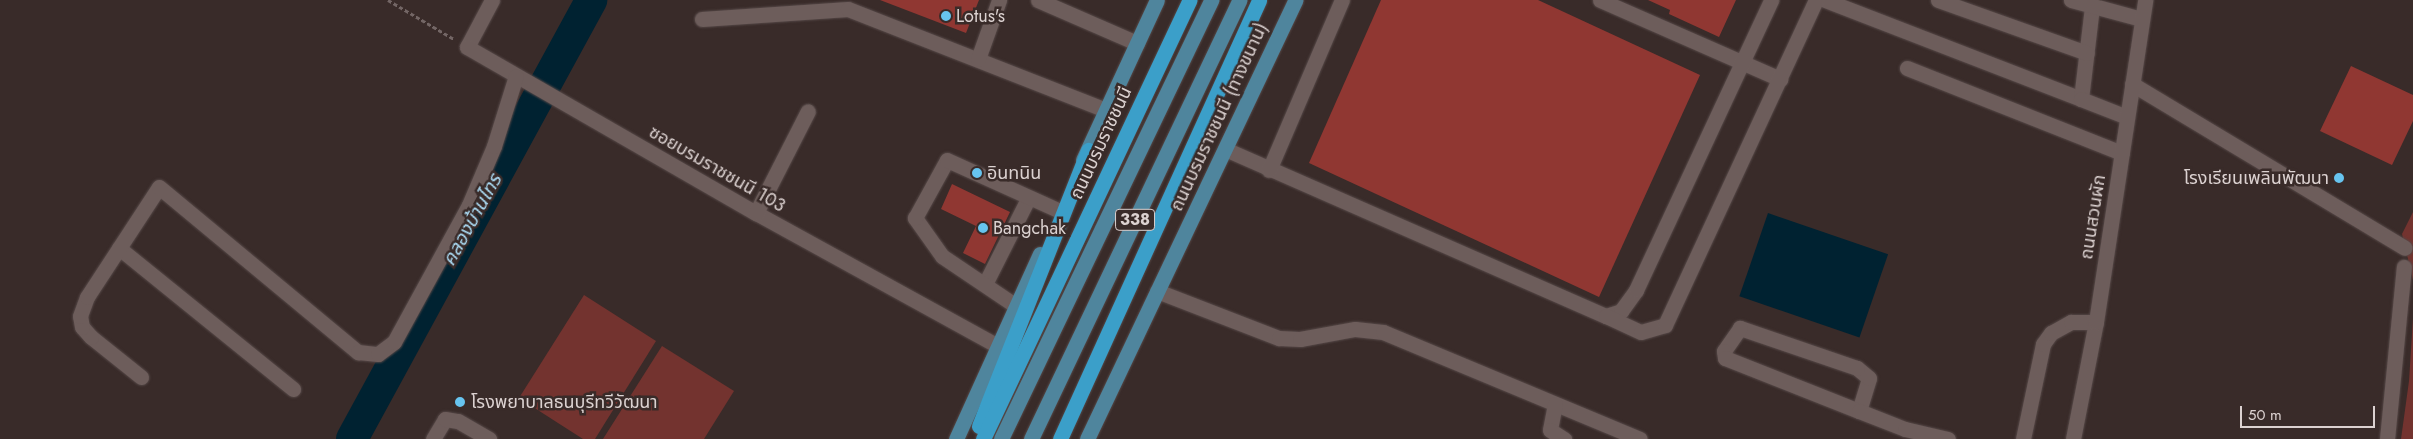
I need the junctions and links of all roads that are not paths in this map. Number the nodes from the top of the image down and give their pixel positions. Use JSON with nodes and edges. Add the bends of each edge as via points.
{"nodes":[{"id":1,"x":492,"y":0,"type":"edge"},
{"id":2,"x":999,"y":0,"type":"edge"},
{"id":3,"x":1038,"y":0,"type":"edge"},
{"id":4,"x":1157,"y":0,"type":"edge"},
{"id":5,"x":1190,"y":0,"type":"edge"},
{"id":6,"x":1211,"y":0,"type":"edge"},
{"id":7,"x":1239,"y":0,"type":"edge"},
{"id":8,"x":1259,"y":0,"type":"edge"},
{"id":9,"x":1294,"y":0,"type":"edge"},
{"id":10,"x":1342,"y":0,"type":"edge"},
{"id":11,"x":1600,"y":0,"type":"edge"},
{"id":12,"x":1771,"y":0,"type":"edge"},
{"id":13,"x":1816,"y":0,"type":"edge"},
{"id":14,"x":1825,"y":0,"type":"edge"},
{"id":15,"x":1938,"y":0,"type":"edge"},
{"id":16,"x":2071,"y":0,"type":"edge"},
{"id":17,"x":2145,"y":0,"type":"edge"},
{"id":18,"x":843,"y":4,"type":"edge"},
{"id":19,"x":2092,"y":8,"type":"junction"},
{"id":20,"x":702,"y":19,"type":"dead end"},
{"id":21,"x":2142,"y":19,"type":"junction"},
{"id":22,"x":1137,"y":43,"type":"junction"},
{"id":23,"x":2086,"y":53,"type":"junction"},
{"id":24,"x":978,"y":59,"type":"junction"},
{"id":25,"x":1743,"y":62,"type":"junction"},
{"id":26,"x":1907,"y":68,"type":"dead end"},
{"id":27,"x":519,"y":79,"type":"junction"},
{"id":28,"x":1780,"y":79,"type":"junction"},
{"id":29,"x":2132,"y":84,"type":"junction"},
{"id":30,"x":2081,"y":98,"type":"junction"},
{"id":31,"x":1106,"y":110,"type":"junction"},
{"id":32,"x":808,"y":111,"type":"dead end"},
{"id":33,"x":2127,"y":117,"type":"junction"},
{"id":34,"x":1088,"y":150,"type":"junction"},
{"id":35,"x":1225,"y":150,"type":"junction"},
{"id":36,"x":2122,"y":153,"type":"junction"},
{"id":37,"x":1269,"y":170,"type":"junction"},
{"id":38,"x":1028,"y":199,"type":"junction"},
{"id":39,"x":1060,"y":211,"type":"junction"},
{"id":40,"x":756,"y":213,"type":"junction"},
{"id":41,"x":2409,"y":245,"type":"edge"},
{"id":42,"x":119,"y":248,"type":"junction"},
{"id":43,"x":2408,"y":272,"type":"edge"},
{"id":44,"x":985,"y":284,"type":"junction"},
{"id":45,"x":1157,"y":291,"type":"junction"},
{"id":46,"x":1016,"y":306,"type":"junction"},
{"id":47,"x":1606,"y":316,"type":"junction"},
{"id":48,"x":2096,"y":322,"type":"junction"},
{"id":49,"x":998,"y":346,"type":"junction"},
{"id":50,"x":142,"y":377,"type":"dead end"},
{"id":51,"x":293,"y":389,"type":"dead end"},
{"id":52,"x":1555,"y":404,"type":"junction"},
{"id":53,"x":1859,"y":411,"type":"junction"},
{"id":54,"x":485,"y":438,"type":"edge"},
{"id":55,"x":433,"y":439,"type":"edge"},
{"id":56,"x":956,"y":439,"type":"edge"},
{"id":57,"x":974,"y":439,"type":"edge"},
{"id":58,"x":983,"y":439,"type":"edge"},
{"id":59,"x":1001,"y":439,"type":"edge"},
{"id":60,"x":1031,"y":439,"type":"edge"},
{"id":61,"x":1060,"y":439,"type":"edge"},
{"id":62,"x":1088,"y":439,"type":"edge"},
{"id":63,"x":1564,"y":439,"type":"edge"},
{"id":64,"x":1640,"y":439,"type":"edge"},
{"id":65,"x":1948,"y":439,"type":"edge"},
{"id":66,"x":2023,"y":439,"type":"edge"},
{"id":67,"x":2073,"y":439,"type":"edge"},
{"id":68,"x":2387,"y":439,"type":"edge"}],
"edges":[{"from":1,"to":27,"type":"street","name":"ซอยบรมราชชนนี 103","via":[[467,47]]},
{"from":2,"to":24,"type":"street"},
{"from":3,"to":22,"type":"street"},
{"from":4,"to":22,"type":"main road"},
{"from":5,"to":58,"type":"highway","name":"ถนนบรมราชชนนี","number":"338"},
{"from":6,"to":59,"type":"main road","number":"338"},
{"from":7,"to":60,"type":"main road","number":"338"},
{"from":8,"to":61,"type":"highway","number":"338"},
{"from":9,"to":35,"type":"main road","name":"ถนนบรมราชชนนี (ทางขนาน)"},
{"from":10,"to":37,"type":"street"},
{"from":11,"to":25,"type":"street"},
{"from":12,"to":25,"type":"street"},
{"from":13,"to":28,"type":"street"},
{"from":14,"to":30,"type":"street"},
{"from":15,"to":23,"type":"street"},
{"from":16,"to":19,"type":"street"},
{"from":17,"to":21,"type":"street","name":"ถนนสวนผัก"},
{"from":18,"to":20,"type":"street"},
{"from":18,"to":24,"type":"street"},
{"from":19,"to":21,"type":"street"},
{"from":19,"to":23,"type":"street"},
{"from":21,"to":29,"type":"street","name":"ถนนสวนผัก"},
{"from":22,"to":31,"type":"main road"},
{"from":23,"to":30,"type":"street"},
{"from":24,"to":31,"type":"street"},
{"from":25,"to":28,"type":"street"},
{"from":25,"to":47,"type":"street","via":[[1636,290],[1621,311]]},
{"from":26,"to":36,"type":"street"},
{"from":27,"to":40,"type":"street","name":"ซอยบรมราชชนนี 103"},
{"from":27,"to":42,"type":"street","via":[[469,205],[394,342],[378,354],[358,352],[159,187]]},
{"from":28,"to":47,"type":"street","via":[[1665,325],[1641,332]]},
{"from":29,"to":33,"type":"street","name":"ถนนสวนผัก"},
{"from":29,"to":41,"type":"street"},
{"from":30,"to":33,"type":"street"},
{"from":31,"to":34,"type":"main road"},
{"from":32,"to":40,"type":"street"},
{"from":33,"to":36,"type":"street","name":"ถนนสวนผัก"},
{"from":34,"to":39,"type":"main road"},
{"from":34,"to":57,"type":"highway"},
{"from":35,"to":37,"type":"street"},
{"from":35,"to":45,"type":"main road","name":"ถนนบรมราชชนนี (ทางขนาน)"},
{"from":36,"to":48,"type":"street","name":"ถนนสวนผัก"},
{"from":37,"to":47,"type":"street"},
{"from":38,"to":39,"type":"street"},
{"from":38,"to":44,"type":"street"},
{"from":38,"to":44,"type":"street","via":[[947,160],[915,218],[942,256]]},
{"from":39,"to":46,"type":"main road"},
{"from":40,"to":49,"type":"street","name":"ซอยบรมราชชนนี 103"},
{"from":41,"to":43,"type":"street"},
{"from":42,"to":50,"type":"street","via":[[86,297],[80,316],[82,327],[91,337]]},
{"from":42,"to":51,"type":"street"},
{"from":43,"to":68,"type":"street"},
{"from":44,"to":46,"type":"street"},
{"from":45,"to":52,"type":"street","via":[[1279,338],[1300,339],[1355,328],[1383,332]]},
{"from":45,"to":62,"type":"main road","name":"ถนนบรมราชชนนี (ทางขนาน)"},
{"from":46,"to":49,"type":"main road"},
{"from":48,"to":66,"type":"street","via":[[2071,322],[2050,333],[2043,344]]},
{"from":48,"to":67,"type":"street","name":"ถนนสวนผัก"},
{"from":49,"to":56,"type":"main road"},
{"from":52,"to":63,"type":"street","via":[[1550,430]]},
{"from":52,"to":64,"type":"street"},
{"from":53,"to":53,"type":"street","via":[[1725,358],[1724,350],[1740,328],[1857,368],[1869,378]]},
{"from":53,"to":65,"type":"street","via":[[1905,429]]},
{"from":54,"to":55,"type":"street","via":[[445,419]]}]}
